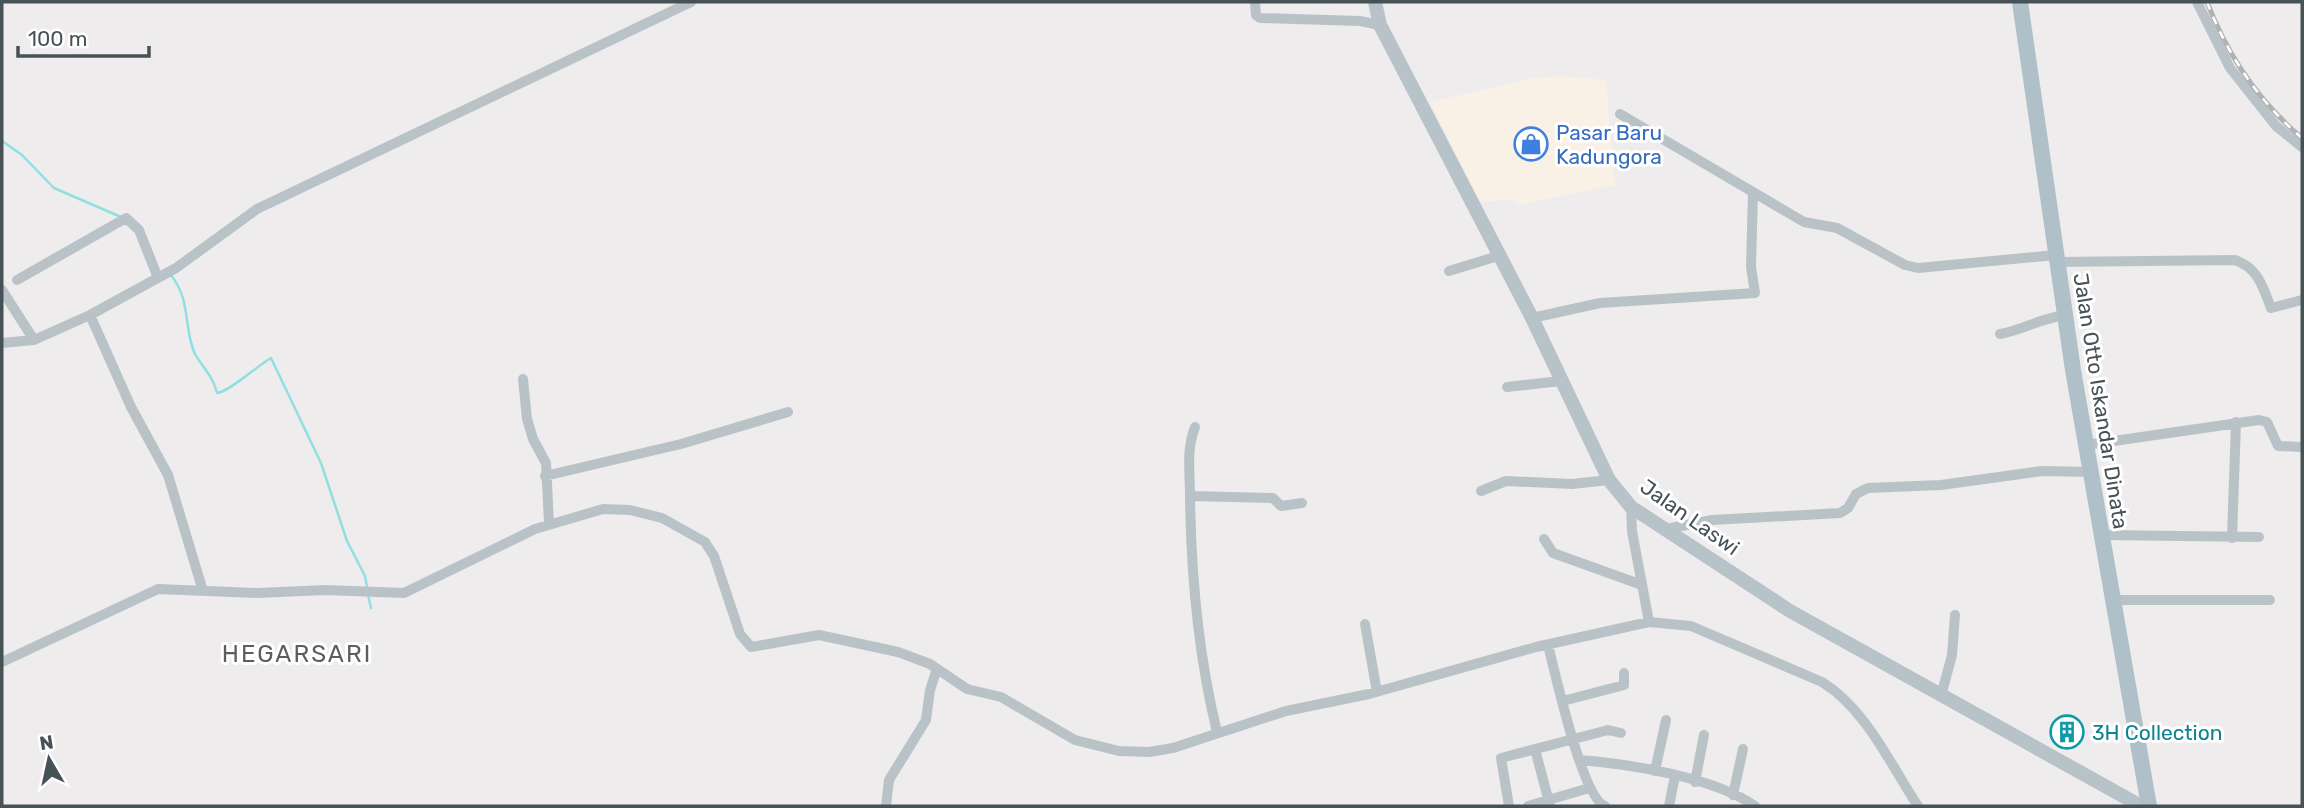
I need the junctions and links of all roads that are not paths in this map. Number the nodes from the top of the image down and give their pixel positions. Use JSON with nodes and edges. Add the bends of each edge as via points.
{"nodes":[{"id":1,"x":691,"y":2,"type":"edge"},
{"id":2,"x":1255,"y":2,"type":"edge"},
{"id":3,"x":1375,"y":2,"type":"edge"},
{"id":4,"x":2020,"y":2,"type":"edge"},
{"id":5,"x":2197,"y":2,"type":"edge"},
{"id":6,"x":1380,"y":25,"type":"junction"},
{"id":7,"x":1620,"y":114,"type":"dead end"},
{"id":8,"x":2302,"y":147,"type":"edge"},
{"id":9,"x":1754,"y":192,"type":"junction"},
{"id":10,"x":1498,"y":256,"type":"junction"},
{"id":11,"x":2057,"y":259,"type":"junction"},
{"id":12,"x":1449,"y":271,"type":"dead end"},
{"id":13,"x":160,"y":277,"type":"junction"},
{"id":14,"x":17,"y":280,"type":"dead end"},
{"id":15,"x":2,"y":290,"type":"edge"},
{"id":16,"x":2302,"y":300,"type":"edge"},
{"id":17,"x":90,"y":315,"type":"junction"},
{"id":18,"x":2065,"y":315,"type":"junction"},
{"id":19,"x":1532,"y":318,"type":"junction"},
{"id":20,"x":2000,"y":334,"type":"dead end"},
{"id":21,"x":34,"y":340,"type":"junction"},
{"id":22,"x":2,"y":343,"type":"edge"},
{"id":23,"x":523,"y":379,"type":"dead end"},
{"id":24,"x":1561,"y":381,"type":"junction"},
{"id":25,"x":1507,"y":387,"type":"dead end"},
{"id":26,"x":788,"y":412,"type":"dead end"},
{"id":27,"x":2236,"y":422,"type":"junction"},
{"id":28,"x":1195,"y":427,"type":"dead end"},
{"id":29,"x":2087,"y":445,"type":"junction"},
{"id":30,"x":2302,"y":447,"type":"edge"},
{"id":31,"x":2091,"y":472,"type":"junction"},
{"id":32,"x":545,"y":476,"type":"junction"},
{"id":33,"x":1609,"y":480,"type":"junction"},
{"id":34,"x":1480,"y":491,"type":"dead end"},
{"id":35,"x":1190,"y":496,"type":"junction"},
{"id":36,"x":1302,"y":503,"type":"dead end"},
{"id":37,"x":1631,"y":506,"type":"junction"},
{"id":38,"x":549,"y":523,"type":"junction"},
{"id":39,"x":1666,"y":529,"type":"junction"},
{"id":40,"x":2102,"y":535,"type":"junction"},
{"id":41,"x":2259,"y":537,"type":"dead end"},
{"id":42,"x":2232,"y":538,"type":"junction"},
{"id":43,"x":1544,"y":539,"type":"dead end"},
{"id":44,"x":1642,"y":585,"type":"junction"},
{"id":45,"x":203,"y":591,"type":"junction"},
{"id":46,"x":2114,"y":600,"type":"junction"},
{"id":47,"x":2270,"y":600,"type":"dead end"},
{"id":48,"x":1955,"y":615,"type":"dead end"},
{"id":49,"x":1649,"y":622,"type":"junction"},
{"id":50,"x":1365,"y":624,"type":"dead end"},
{"id":51,"x":1548,"y":645,"type":"junction"},
{"id":52,"x":2,"y":662,"type":"edge"},
{"id":53,"x":937,"y":669,"type":"junction"},
{"id":54,"x":1624,"y":673,"type":"dead end"},
{"id":55,"x":1377,"y":692,"type":"junction"},
{"id":56,"x":1941,"y":696,"type":"junction"},
{"id":57,"x":1563,"y":701,"type":"junction"},
{"id":58,"x":1667,"y":720,"type":"dead end"},
{"id":59,"x":1217,"y":732,"type":"junction"},
{"id":60,"x":1621,"y":733,"type":"dead end"},
{"id":61,"x":1704,"y":735,"type":"dead end"},
{"id":62,"x":1574,"y":739,"type":"junction"},
{"id":63,"x":1535,"y":749,"type":"junction"},
{"id":64,"x":1743,"y":749,"type":"dead end"},
{"id":65,"x":1579,"y":760,"type":"junction"},
{"id":66,"x":1655,"y":771,"type":"junction"},
{"id":67,"x":1675,"y":776,"type":"junction"},
{"id":68,"x":1695,"y":782,"type":"junction"},
{"id":69,"x":1589,"y":788,"type":"junction"},
{"id":70,"x":1733,"y":795,"type":"junction"},
{"id":71,"x":1550,"y":803,"type":"edge"},
{"id":72,"x":886,"y":806,"type":"edge"},
{"id":73,"x":1509,"y":806,"type":"edge"},
{"id":74,"x":1528,"y":806,"type":"edge"},
{"id":75,"x":1605,"y":806,"type":"edge"},
{"id":76,"x":1669,"y":806,"type":"edge"},
{"id":77,"x":1755,"y":806,"type":"edge"},
{"id":78,"x":1918,"y":806,"type":"edge"},
{"id":79,"x":2141,"y":806,"type":"edge"},
{"id":80,"x":2150,"y":806,"type":"edge"}],
"edges":[{"from":1,"to":13,"type":"street","via":[[257,209]]},
{"from":2,"to":6,"type":"street","via":[[1260,18]]},
{"from":3,"to":6,"type":"street","name":"Jalan Laswi"},
{"from":4,"to":11,"type":"main road","name":"Jalan Otto Iskandar Dinata"},
{"from":5,"to":8,"type":"street","via":[[2230,68],[2276,126]]},
{"from":6,"to":10,"type":"street","name":"Jalan Laswi"},
{"from":7,"to":9,"type":"street"},
{"from":9,"to":11,"type":"street","via":[[1804,222],[1837,228],[1918,268]]},
{"from":9,"to":19,"type":"street","via":[[1751,267],[1755,293],[1600,303]]},
{"from":10,"to":12,"type":"street"},
{"from":10,"to":19,"type":"street","name":"Jalan Laswi"},
{"from":11,"to":16,"type":"street","via":[[2235,260],[2250,265],[2271,308]]},
{"from":11,"to":18,"type":"main road","name":"Jalan Otto Iskandar Dinata"},
{"from":13,"to":14,"type":"street","via":[[135,223],[127,218]]},
{"from":13,"to":17,"type":"street"},
{"from":15,"to":21,"type":"street"},
{"from":17,"to":21,"type":"street"},
{"from":17,"to":45,"type":"street","via":[[168,475]]},
{"from":18,"to":20,"type":"street"},
{"from":18,"to":29,"type":"main road","name":"Jalan Otto Iskandar Dinata"},
{"from":19,"to":24,"type":"street","name":"Jalan Laswi"},
{"from":21,"to":22,"type":"street"},
{"from":23,"to":32,"type":"street","via":[[527,419],[544,455]]},
{"from":24,"to":25,"type":"street"},
{"from":24,"to":33,"type":"street","name":"Jalan Laswi"},
{"from":26,"to":32,"type":"street","via":[[681,444]]},
{"from":27,"to":29,"type":"street"},
{"from":27,"to":30,"type":"street","via":[[2267,422],[2278,446]]},
{"from":27,"to":42,"type":"street"},
{"from":28,"to":35,"type":"street","via":[[1189,443]]},
{"from":29,"to":31,"type":"main road","name":"Jalan Otto Iskandar Dinata"},
{"from":31,"to":39,"type":"street","via":[[2042,471],[1941,485],[1868,488],[1856,494],[1848,509],[1840,513],[1695,522]]},
{"from":31,"to":40,"type":"main road","name":"Jalan Otto Iskandar Dinata"},
{"from":32,"to":38,"type":"street"},
{"from":33,"to":34,"type":"street","via":[[1572,484],[1506,481]]},
{"from":33,"to":37,"type":"street","name":"Jalan Laswi"},
{"from":35,"to":36,"type":"street","via":[[1273,498],[1283,506]]},
{"from":35,"to":59,"type":"street","via":[[1196,612]]},
{"from":37,"to":39,"type":"street","name":"Jalan Laswi"},
{"from":37,"to":44,"type":"street"},
{"from":38,"to":45,"type":"street","via":[[404,593]]},
{"from":38,"to":53,"type":"street","via":[[603,509],[630,510],[662,518],[705,542],[740,634],[751,647],[818,635],[898,652]]},
{"from":39,"to":56,"type":"street","name":"Jalan Laswi","via":[[1790,611]]},
{"from":40,"to":42,"type":"street"},
{"from":40,"to":46,"type":"main road","name":"Jalan Otto Iskandar Dinata"},
{"from":41,"to":42,"type":"street"},
{"from":43,"to":44,"type":"street","via":[[1553,553]]},
{"from":44,"to":49,"type":"street"},
{"from":45,"to":52,"type":"street","via":[[158,589],[143,594]]},
{"from":46,"to":47,"type":"street"},
{"from":46,"to":80,"type":"main road","name":"Jalan Otto Iskandar Dinata"},
{"from":48,"to":56,"type":"street","via":[[1952,654]]},
{"from":49,"to":51,"type":"street"},
{"from":49,"to":78,"type":"street","via":[[1690,626],[1838,691],[1853,706]]},
{"from":50,"to":55,"type":"street"},
{"from":51,"to":55,"type":"street"},
{"from":51,"to":57,"type":"street"},
{"from":53,"to":59,"type":"street","via":[[967,689],[1008,701],[1076,740],[1119,751],[1173,748]]},
{"from":53,"to":72,"type":"street","via":[[926,720],[889,780]]},
{"from":54,"to":57,"type":"street","via":[[1624,685]]},
{"from":55,"to":59,"type":"street","via":[[1286,711]]},
{"from":56,"to":79,"type":"street","name":"Jalan Laswi"},
{"from":57,"to":62,"type":"street"},
{"from":58,"to":66,"type":"street"},
{"from":60,"to":62,"type":"street","via":[[1608,730]]},
{"from":61,"to":68,"type":"street"},
{"from":62,"to":63,"type":"street"},
{"from":62,"to":65,"type":"street"},
{"from":63,"to":71,"type":"street"},
{"from":63,"to":73,"type":"street","via":[[1501,758]]},
{"from":64,"to":70,"type":"street"},
{"from":65,"to":66,"type":"street"},
{"from":65,"to":69,"type":"street"},
{"from":66,"to":67,"type":"street"},
{"from":67,"to":68,"type":"street"},
{"from":67,"to":76,"type":"street"},
{"from":68,"to":70,"type":"street"},
{"from":69,"to":71,"type":"street"},
{"from":69,"to":75,"type":"street"},
{"from":70,"to":77,"type":"street"},
{"from":71,"to":74,"type":"street"}]}
